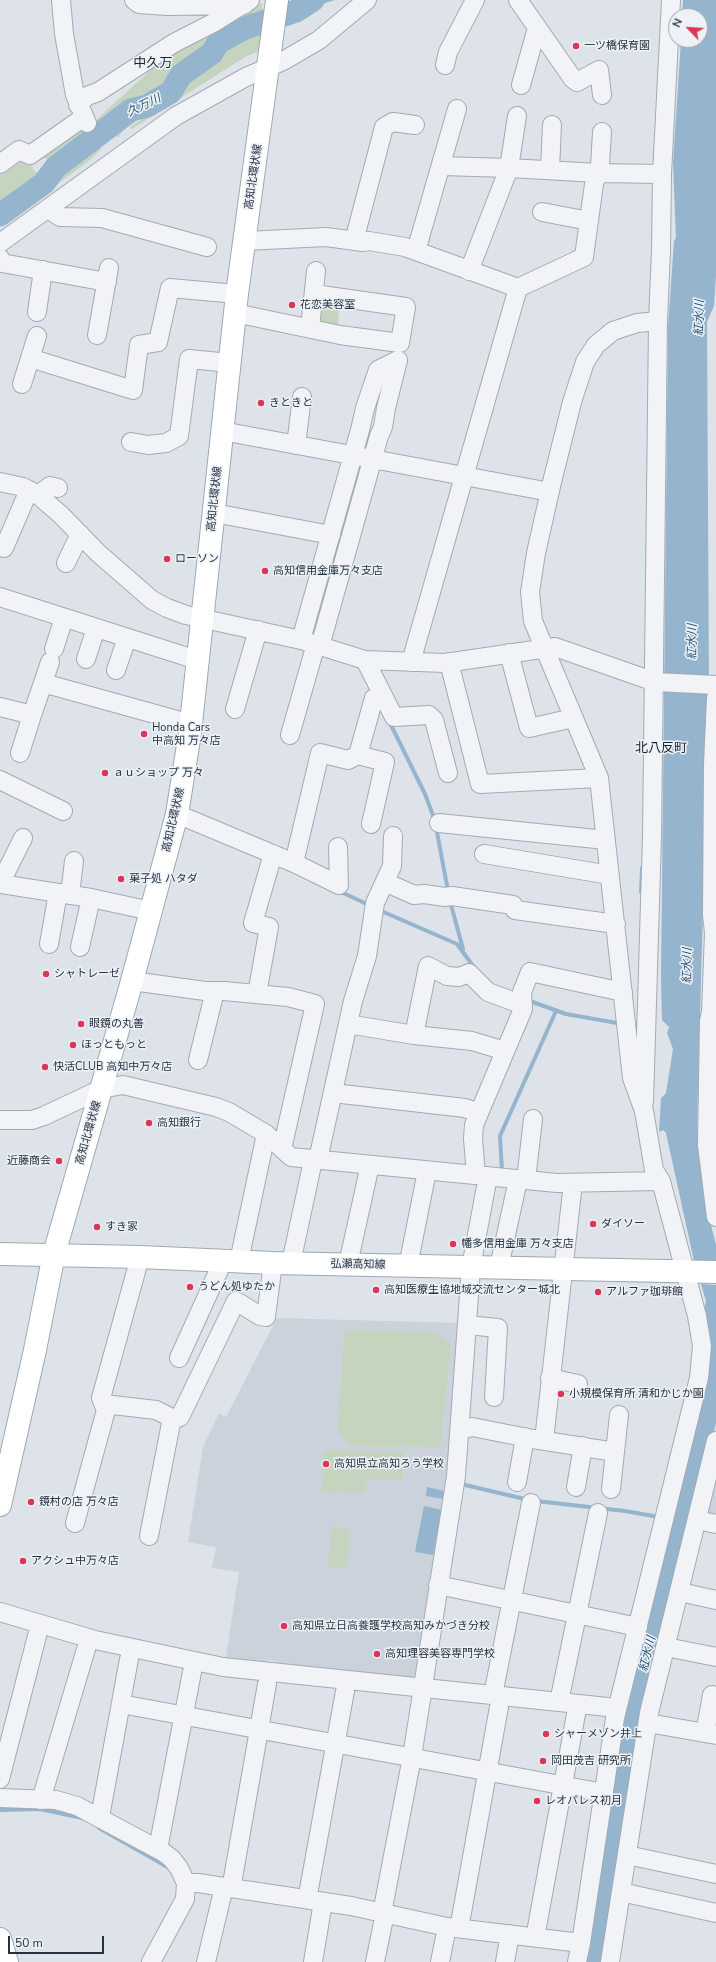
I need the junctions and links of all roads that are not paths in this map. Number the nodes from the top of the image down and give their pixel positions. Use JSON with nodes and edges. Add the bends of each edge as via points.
{"nodes":[{"id":1,"x":61,"y":0,"type":"edge"},
{"id":2,"x":134,"y":0,"type":"edge"},
{"id":3,"x":277,"y":0,"type":"edge"},
{"id":4,"x":367,"y":0,"type":"edge"},
{"id":5,"x":475,"y":0,"type":"edge"},
{"id":6,"x":518,"y":0,"type":"edge"},
{"id":7,"x":671,"y":0,"type":"edge"},
{"id":8,"x":247,"y":2,"type":"edge"},
{"id":9,"x":537,"y":28,"type":"junction"},
{"id":10,"x":269,"y":63,"type":"junction"},
{"id":11,"x":444,"y":65,"type":"dead end"},
{"id":12,"x":521,"y":86,"type":"dead end"},
{"id":13,"x":602,"y":94,"type":"dead end"},
{"id":14,"x":457,"y":109,"type":"dead end"},
{"id":15,"x":83,"y":115,"type":"junction"},
{"id":16,"x":516,"y":116,"type":"dead end"},
{"id":17,"x":415,"y":124,"type":"dead end"},
{"id":18,"x":552,"y":125,"type":"dead end"},
{"id":19,"x":602,"y":132,"type":"dead end"},
{"id":20,"x":0,"y":164,"type":"edge"},
{"id":21,"x":440,"y":166,"type":"junction"},
{"id":22,"x":509,"y":168,"type":"junction"},
{"id":23,"x":550,"y":170,"type":"junction"},
{"id":24,"x":598,"y":173,"type":"junction"},
{"id":25,"x":662,"y":174,"type":"junction"},
{"id":26,"x":48,"y":209,"type":"junction"},
{"id":27,"x":542,"y":212,"type":"dead end"},
{"id":28,"x":589,"y":221,"type":"junction"},
{"id":29,"x":245,"y":241,"type":"junction"},
{"id":30,"x":354,"y":241,"type":"junction"},
{"id":31,"x":0,"y":243,"type":"edge"},
{"id":32,"x":207,"y":247,"type":"dead end"},
{"id":33,"x":416,"y":251,"type":"junction"},
{"id":34,"x":1,"y":262,"type":"edge"},
{"id":35,"x":43,"y":270,"type":"junction"},
{"id":36,"x":316,"y":271,"type":"dead end"},
{"id":37,"x":470,"y":271,"type":"junction"},
{"id":38,"x":518,"y":288,"type":"junction"},
{"id":39,"x":314,"y":294,"type":"junction"},
{"id":40,"x":236,"y":303,"type":"junction"},
{"id":41,"x":37,"y":312,"type":"dead end"},
{"id":42,"x":658,"y":321,"type":"junction"},
{"id":43,"x":310,"y":328,"type":"junction"},
{"id":44,"x":97,"y":335,"type":"dead end"},
{"id":45,"x":38,"y":336,"type":"dead end"},
{"id":46,"x":30,"y":358,"type":"junction"},
{"id":47,"x":230,"y":363,"type":"junction"},
{"id":48,"x":22,"y":384,"type":"dead end"},
{"id":49,"x":302,"y":397,"type":"dead end"},
{"id":50,"x":222,"y":431,"type":"junction"},
{"id":51,"x":131,"y":442,"type":"dead end"},
{"id":52,"x":296,"y":445,"type":"junction"},
{"id":53,"x":353,"y":456,"type":"junction"},
{"id":54,"x":372,"y":459,"type":"junction"},
{"id":55,"x":463,"y":476,"type":"junction"},
{"id":56,"x":0,"y":482,"type":"edge"},
{"id":57,"x":58,"y":488,"type":"dead end"},
{"id":58,"x":550,"y":492,"type":"junction"},
{"id":59,"x":34,"y":493,"type":"junction"},
{"id":60,"x":214,"y":513,"type":"junction"},
{"id":61,"x":80,"y":534,"type":"junction"},
{"id":62,"x":331,"y":535,"type":"junction"},
{"id":63,"x":4,"y":548,"type":"dead end"},
{"id":64,"x":66,"y":563,"type":"dead end"},
{"id":65,"x":1,"y":601,"type":"edge"},
{"id":66,"x":64,"y":618,"type":"junction"},
{"id":67,"x":201,"y":619,"type":"junction"},
{"id":68,"x":96,"y":628,"type":"junction"},
{"id":69,"x":258,"y":630,"type":"junction"},
{"id":70,"x":127,"y":638,"type":"junction"},
{"id":71,"x":309,"y":643,"type":"junction"},
{"id":72,"x":549,"y":647,"type":"junction"},
{"id":73,"x":509,"y":653,"type":"junction"},
{"id":74,"x":86,"y":659,"type":"dead end"},
{"id":75,"x":197,"y":660,"type":"junction"},
{"id":76,"x":365,"y":660,"type":"junction"},
{"id":77,"x":411,"y":662,"type":"junction"},
{"id":78,"x":449,"y":662,"type":"junction"},
{"id":79,"x":116,"y":670,"type":"dead end"},
{"id":80,"x":658,"y":682,"type":"junction"},
{"id":81,"x":44,"y":683,"type":"junction"},
{"id":82,"x":715,"y":696,"type":"edge"},
{"id":83,"x":374,"y":698,"type":"dead end"},
{"id":84,"x":0,"y":707,"type":"edge"},
{"id":85,"x":235,"y":709,"type":"dead end"},
{"id":86,"x":32,"y":715,"type":"junction"},
{"id":87,"x":573,"y":718,"type":"junction"},
{"id":88,"x":191,"y":724,"type":"junction"},
{"id":89,"x":290,"y":735,"type":"dead end"},
{"id":90,"x":20,"y":753,"type":"dead end"},
{"id":91,"x":358,"y":755,"type":"junction"},
{"id":92,"x":448,"y":773,"type":"dead end"},
{"id":93,"x":599,"y":778,"type":"junction"},
{"id":94,"x":0,"y":780,"type":"edge"},
{"id":95,"x":63,"y":811,"type":"dead end"},
{"id":96,"x":177,"y":814,"type":"junction"},
{"id":97,"x":439,"y":823,"type":"dead end"},
{"id":98,"x":371,"y":824,"type":"dead end"},
{"id":99,"x":393,"y":836,"type":"dead end"},
{"id":100,"x":23,"y":838,"type":"dead end"},
{"id":101,"x":606,"y":840,"type":"junction"},
{"id":102,"x":338,"y":847,"type":"dead end"},
{"id":103,"x":273,"y":854,"type":"junction"},
{"id":104,"x":484,"y":854,"type":"dead end"},
{"id":105,"x":74,"y":861,"type":"dead end"},
{"id":106,"x":294,"y":863,"type":"junction"},
{"id":107,"x":610,"y":875,"type":"junction"},
{"id":108,"x":385,"y":882,"type":"junction"},
{"id":109,"x":0,"y":884,"type":"edge"},
{"id":110,"x":64,"y":894,"type":"junction"},
{"id":111,"x":91,"y":898,"type":"junction"},
{"id":112,"x":151,"y":911,"type":"junction"},
{"id":113,"x":616,"y":924,"type":"junction"},
{"id":114,"x":715,"y":925,"type":"edge"},
{"id":115,"x":48,"y":944,"type":"dead end"},
{"id":116,"x":80,"y":947,"type":"dead end"},
{"id":117,"x":132,"y":981,"type":"junction"},
{"id":118,"x":215,"y":991,"type":"junction"},
{"id":119,"x":623,"y":992,"type":"junction"},
{"id":120,"x":257,"y":994,"type":"junction"},
{"id":121,"x":523,"y":1001,"type":"junction"},
{"id":122,"x":348,"y":1024,"type":"junction"},
{"id":123,"x":414,"y":1035,"type":"junction"},
{"id":124,"x":505,"y":1051,"type":"junction"},
{"id":125,"x":198,"y":1060,"type":"dead end"},
{"id":126,"x":101,"y":1089,"type":"junction"},
{"id":127,"x":333,"y":1094,"type":"junction"},
{"id":128,"x":644,"y":1110,"type":"junction"},
{"id":129,"x":479,"y":1112,"type":"junction"},
{"id":130,"x":533,"y":1119,"type":"dead end"},
{"id":131,"x":0,"y":1120,"type":"edge"},
{"id":132,"x":266,"y":1134,"type":"junction"},
{"id":133,"x":282,"y":1149,"type":"junction"},
{"id":134,"x":315,"y":1159,"type":"junction"},
{"id":135,"x":370,"y":1165,"type":"junction"},
{"id":136,"x":427,"y":1171,"type":"junction"},
{"id":137,"x":482,"y":1176,"type":"junction"},
{"id":138,"x":522,"y":1180,"type":"junction"},
{"id":139,"x":661,"y":1182,"type":"junction"},
{"id":140,"x":573,"y":1183,"type":"junction"},
{"id":141,"x":714,"y":1191,"type":"edge"},
{"id":142,"x":716,"y":1216,"type":"edge"},
{"id":143,"x":0,"y":1254,"type":"edge"},
{"id":144,"x":54,"y":1254,"type":"junction"},
{"id":145,"x":140,"y":1257,"type":"junction"},
{"id":146,"x":231,"y":1261,"type":"junction"},
{"id":147,"x":282,"y":1263,"type":"junction"},
{"id":148,"x":348,"y":1264,"type":"junction"},
{"id":149,"x":408,"y":1266,"type":"junction"},
{"id":150,"x":472,"y":1267,"type":"junction"},
{"id":151,"x":499,"y":1267,"type":"junction"},
{"id":152,"x":562,"y":1269,"type":"junction"},
{"id":153,"x":688,"y":1272,"type":"junction"},
{"id":154,"x":716,"y":1272,"type":"edge"},
{"id":155,"x":467,"y":1325,"type":"junction"},
{"id":156,"x":179,"y":1358,"type":"dead end"},
{"id":157,"x":550,"y":1378,"type":"junction"},
{"id":158,"x":578,"y":1384,"type":"dead end"},
{"id":159,"x":494,"y":1397,"type":"dead end"},
{"id":160,"x":104,"y":1404,"type":"junction"},
{"id":161,"x":619,"y":1415,"type":"dead end"},
{"id":162,"x":172,"y":1418,"type":"junction"},
{"id":163,"x":460,"y":1430,"type":"junction"},
{"id":164,"x":525,"y":1437,"type":"junction"},
{"id":165,"x":544,"y":1440,"type":"junction"},
{"id":166,"x":716,"y":1441,"type":"edge"},
{"id":167,"x":583,"y":1446,"type":"junction"},
{"id":168,"x":615,"y":1452,"type":"junction"},
{"id":169,"x":517,"y":1482,"type":"dead end"},
{"id":170,"x":576,"y":1487,"type":"dead end"},
{"id":171,"x":611,"y":1489,"type":"dead end"},
{"id":172,"x":531,"y":1503,"type":"dead end"},
{"id":173,"x":0,"y":1505,"type":"edge"},
{"id":174,"x":598,"y":1513,"type":"dead end"},
{"id":175,"x":697,"y":1520,"type":"junction"},
{"id":176,"x":75,"y":1523,"type":"dead end"},
{"id":177,"x":716,"y":1524,"type":"edge"},
{"id":178,"x":149,"y":1536,"type":"dead end"},
{"id":179,"x":438,"y":1584,"type":"junction"},
{"id":180,"x":680,"y":1592,"type":"junction"},
{"id":181,"x":512,"y":1600,"type":"junction"},
{"id":182,"x":716,"y":1600,"type":"edge"},
{"id":183,"x":0,"y":1612,"type":"edge"},
{"id":184,"x":577,"y":1614,"type":"junction"},
{"id":185,"x":638,"y":1627,"type":"junction"},
{"id":186,"x":37,"y":1636,"type":"dead end"},
{"id":187,"x":666,"y":1647,"type":"junction"},
{"id":188,"x":86,"y":1649,"type":"dead end"},
{"id":189,"x":716,"y":1657,"type":"edge"},
{"id":190,"x":129,"y":1659,"type":"dead end"},
{"id":191,"x":192,"y":1672,"type":"dead end"},
{"id":192,"x":267,"y":1684,"type":"dead end"},
{"id":193,"x":345,"y":1691,"type":"dead end"},
{"id":194,"x":422,"y":1692,"type":"junction"},
{"id":195,"x":712,"y":1695,"type":"dead end"},
{"id":196,"x":496,"y":1701,"type":"junction"},
{"id":197,"x":559,"y":1702,"type":"junction"},
{"id":198,"x":121,"y":1704,"type":"junction"},
{"id":199,"x":617,"y":1708,"type":"junction"},
{"id":200,"x":576,"y":1714,"type":"dead end"},
{"id":201,"x":183,"y":1715,"type":"junction"},
{"id":202,"x":648,"y":1722,"type":"junction"},
{"id":203,"x":260,"y":1730,"type":"junction"},
{"id":204,"x":711,"y":1734,"type":"edge"},
{"id":205,"x":336,"y":1743,"type":"junction"},
{"id":206,"x":412,"y":1757,"type":"junction"},
{"id":207,"x":488,"y":1771,"type":"junction"},
{"id":208,"x":0,"y":1779,"type":"edge"},
{"id":209,"x":564,"y":1785,"type":"junction"},
{"id":210,"x":604,"y":1793,"type":"junction"},
{"id":211,"x":0,"y":1798,"type":"edge"},
{"id":212,"x":41,"y":1800,"type":"junction"},
{"id":213,"x":100,"y":1817,"type":"junction"},
{"id":214,"x":158,"y":1849,"type":"junction"},
{"id":215,"x":627,"y":1855,"type":"junction"},
{"id":216,"x":716,"y":1874,"type":"edge"},
{"id":217,"x":183,"y":1876,"type":"junction"},
{"id":218,"x":228,"y":1882,"type":"junction"},
{"id":219,"x":309,"y":1889,"type":"dead end"},
{"id":220,"x":621,"y":1892,"type":"junction"},
{"id":221,"x":323,"y":1902,"type":"junction"},
{"id":222,"x":384,"y":1908,"type":"junction"},
{"id":223,"x":716,"y":1913,"type":"edge"},
{"id":224,"x":454,"y":1922,"type":"junction"},
{"id":225,"x":537,"y":1927,"type":"dead end"},
{"id":226,"x":510,"y":1934,"type":"junction"},
{"id":227,"x":0,"y":1939,"type":"edge"},
{"id":228,"x":582,"y":1943,"type":"junction"},
{"id":229,"x":7,"y":1962,"type":"edge"},
{"id":230,"x":150,"y":1962,"type":"edge"},
{"id":231,"x":206,"y":1962,"type":"edge"},
{"id":232,"x":313,"y":1962,"type":"edge"},
{"id":233,"x":375,"y":1962,"type":"edge"},
{"id":234,"x":440,"y":1962,"type":"edge"},
{"id":235,"x":505,"y":1962,"type":"edge"},
{"id":236,"x":577,"y":1962,"type":"edge"},
{"id":237,"x":610,"y":1962,"type":"edge"}],
"edges":[{"from":1,"to":15,"type":"street","via":[[67,52]]},
{"from":2,"to":8,"type":"street","via":[[139,4],[167,6]]},
{"from":3,"to":10,"type":"main road","name":"高知北環状線"},
{"from":4,"to":10,"type":"street","via":[[319,40],[283,61]]},
{"from":5,"to":11,"type":"street"},
{"from":6,"to":9,"type":"street"},
{"from":7,"to":25,"type":"street"},
{"from":8,"to":15,"type":"street","via":[[174,43],[98,92],[87,96]]},
{"from":9,"to":12,"type":"street"},
{"from":9,"to":13,"type":"street","via":[[573,80],[577,82],[599,70]]},
{"from":10,"to":26,"type":"street","via":[[176,116]]},
{"from":10,"to":29,"type":"main road","name":"高知北環状線"},
{"from":14,"to":21,"type":"street"},
{"from":15,"to":20,"type":"street","via":[[30,155],[18,150]]},
{"from":16,"to":22,"type":"street"},
{"from":17,"to":30,"type":"street","via":[[393,122],[384,127]]},
{"from":18,"to":23,"type":"street"},
{"from":19,"to":24,"type":"street"},
{"from":21,"to":22,"type":"street"},
{"from":21,"to":33,"type":"street"},
{"from":22,"to":23,"type":"street"},
{"from":22,"to":37,"type":"street"},
{"from":23,"to":24,"type":"street"},
{"from":24,"to":25,"type":"street"},
{"from":24,"to":28,"type":"street"},
{"from":25,"to":42,"type":"street"},
{"from":26,"to":31,"type":"street"},
{"from":26,"to":32,"type":"street","via":[[60,216],[102,218]]},
{"from":27,"to":28,"type":"street"},
{"from":28,"to":38,"type":"street","via":[[584,257]]},
{"from":29,"to":30,"type":"street","via":[[326,237]]},
{"from":29,"to":40,"type":"main road","name":"高知北環状線"},
{"from":30,"to":33,"type":"street","via":[[404,246]]},
{"from":33,"to":37,"type":"street"},
{"from":34,"to":35,"type":"street"},
{"from":35,"to":41,"type":"street"},
{"from":35,"to":44,"type":"street","via":[[108,275]]},
{"from":36,"to":39,"type":"street"},
{"from":37,"to":38,"type":"street"},
{"from":38,"to":55,"type":"street"},
{"from":39,"to":43,"type":"street"},
{"from":39,"to":43,"type":"street","via":[[406,307],[400,343]]},
{"from":40,"to":43,"type":"street"},
{"from":40,"to":46,"type":"street","via":[[170,288],[158,342],[139,345],[133,390]]},
{"from":40,"to":47,"type":"main road","name":"高知北環状線"},
{"from":42,"to":58,"type":"street","via":[[637,323],[613,331],[596,345],[585,362],[572,402]]},
{"from":42,"to":80,"type":"street"},
{"from":45,"to":46,"type":"street"},
{"from":46,"to":48,"type":"street"},
{"from":47,"to":50,"type":"main road","name":"高知北環状線"},
{"from":47,"to":51,"type":"street","via":[[189,359],[179,436],[166,443],[148,445]]},
{"from":49,"to":52,"type":"street"},
{"from":50,"to":52,"type":"street"},
{"from":50,"to":60,"type":"main road","name":"高知北環状線"},
{"from":52,"to":53,"type":"street"},
{"from":53,"to":54,"type":"street"},
{"from":53,"to":54,"type":"street","via":[[378,370],[398,360],[386,415]]},
{"from":53,"to":62,"type":"street"},
{"from":54,"to":55,"type":"street"},
{"from":54,"to":71,"type":"street","via":[[322,639]]},
{"from":55,"to":58,"type":"street"},
{"from":55,"to":77,"type":"street"},
{"from":56,"to":59,"type":"street"},
{"from":57,"to":59,"type":"street","via":[[50,486]]},
{"from":58,"to":72,"type":"street","via":[[530,592],[533,621]]},
{"from":59,"to":61,"type":"street"},
{"from":59,"to":63,"type":"street"},
{"from":60,"to":62,"type":"street"},
{"from":60,"to":67,"type":"main road","name":"高知北環状線"},
{"from":61,"to":64,"type":"street"},
{"from":61,"to":67,"type":"street","via":[[152,600],[167,608]]},
{"from":62,"to":71,"type":"street"},
{"from":65,"to":66,"type":"street"},
{"from":66,"to":68,"type":"street"},
{"from":66,"to":81,"type":"street"},
{"from":67,"to":69,"type":"street"},
{"from":67,"to":75,"type":"main road","name":"高知北環状線"},
{"from":68,"to":70,"type":"street"},
{"from":68,"to":74,"type":"street"},
{"from":69,"to":71,"type":"street"},
{"from":69,"to":85,"type":"street"},
{"from":70,"to":75,"type":"street"},
{"from":70,"to":79,"type":"street"},
{"from":71,"to":76,"type":"street"},
{"from":71,"to":89,"type":"street"},
{"from":72,"to":73,"type":"street"},
{"from":72,"to":80,"type":"street"},
{"from":72,"to":87,"type":"street"},
{"from":73,"to":78,"type":"street"},
{"from":73,"to":87,"type":"street","via":[[529,728]]},
{"from":75,"to":88,"type":"main road","name":"高知北環状線"},
{"from":76,"to":77,"type":"street"},
{"from":76,"to":92,"type":"street","via":[[394,717],[428,708],[434,720]]},
{"from":77,"to":78,"type":"street"},
{"from":78,"to":93,"type":"street","via":[[480,784]]},
{"from":80,"to":82,"type":"street"},
{"from":80,"to":128,"type":"street"},
{"from":81,"to":86,"type":"street"},
{"from":81,"to":88,"type":"street"},
{"from":82,"to":114,"type":"street"},
{"from":83,"to":91,"type":"street"},
{"from":84,"to":86,"type":"street"},
{"from":86,"to":90,"type":"street"},
{"from":87,"to":93,"type":"street"},
{"from":88,"to":96,"type":"main road","name":"高知北環状線"},
{"from":91,"to":98,"type":"street","via":[[385,762]]},
{"from":91,"to":106,"type":"street","via":[[348,760],[320,753]]},
{"from":93,"to":101,"type":"street"},
{"from":94,"to":95,"type":"street"},
{"from":96,"to":103,"type":"street"},
{"from":96,"to":112,"type":"main road","name":"高知北環状線"},
{"from":97,"to":101,"type":"street"},
{"from":99,"to":108,"type":"street","via":[[392,866]]},
{"from":100,"to":109,"type":"street"},
{"from":101,"to":107,"type":"street"},
{"from":102,"to":106,"type":"street","via":[[339,885]]},
{"from":103,"to":106,"type":"street"},
{"from":103,"to":120,"type":"street","via":[[253,924],[269,927]]},
{"from":104,"to":107,"type":"street"},
{"from":105,"to":110,"type":"street"},
{"from":107,"to":113,"type":"street"},
{"from":108,"to":113,"type":"street","via":[[414,895],[452,896],[513,906],[515,910]]},
{"from":108,"to":122,"type":"street","via":[[375,908],[367,956]]},
{"from":109,"to":110,"type":"street"},
{"from":110,"to":111,"type":"street"},
{"from":110,"to":115,"type":"street"},
{"from":111,"to":112,"type":"street"},
{"from":111,"to":116,"type":"street"},
{"from":112,"to":117,"type":"main road","name":"高知北環状線"},
{"from":113,"to":119,"type":"street"},
{"from":114,"to":141,"type":"street","via":[[709,1021],[707,1145]]},
{"from":117,"to":118,"type":"street"},
{"from":117,"to":126,"type":"main road","name":"高知北環状線"},
{"from":118,"to":120,"type":"street"},
{"from":118,"to":125,"type":"street"},
{"from":119,"to":121,"type":"street","via":[[530,972]]},
{"from":119,"to":128,"type":"street","via":[[632,1078]]},
{"from":120,"to":133,"type":"street","via":[[315,1004]]},
{"from":121,"to":123,"type":"street","via":[[488,992],[469,973],[459,977],[447,976],[428,966]]},
{"from":121,"to":124,"type":"street","via":[[523,1009]]},
{"from":122,"to":123,"type":"street"},
{"from":122,"to":127,"type":"street"},
{"from":123,"to":124,"type":"street","via":[[472,1041]]},
{"from":124,"to":129,"type":"street"},
{"from":126,"to":131,"type":"street","via":[[32,1120]]},
{"from":126,"to":132,"type":"street","via":[[123,1086],[216,1107]]},
{"from":126,"to":144,"type":"main road","name":"高知北環状線"},
{"from":127,"to":129,"type":"street","via":[[465,1108]]},
{"from":127,"to":134,"type":"street","via":[[319,1154]]},
{"from":128,"to":139,"type":"street","via":[[654,1170]]},
{"from":129,"to":137,"type":"street","via":[[473,1138]]},
{"from":130,"to":138,"type":"street"},
{"from":132,"to":133,"type":"street"},
{"from":132,"to":146,"type":"street"},
{"from":133,"to":134,"type":"street","via":[[291,1157]]},
{"from":134,"to":135,"type":"street"},
{"from":134,"to":147,"type":"street"},
{"from":135,"to":136,"type":"street"},
{"from":135,"to":148,"type":"street"},
{"from":136,"to":137,"type":"street"},
{"from":136,"to":149,"type":"street"},
{"from":137,"to":138,"type":"street"},
{"from":137,"to":150,"type":"street"},
{"from":138,"to":140,"type":"street"},
{"from":138,"to":151,"type":"street"},
{"from":139,"to":140,"type":"street"},
{"from":139,"to":153,"type":"street"},
{"from":140,"to":152,"type":"street"},
{"from":141,"to":142,"type":"street"},
{"from":143,"to":144,"type":"main road","name":"弘瀬高知線"},
{"from":144,"to":145,"type":"main road","name":"弘瀬高知線"},
{"from":144,"to":173,"type":"main road","name":"高知北環状線"},
{"from":145,"to":146,"type":"main road","name":"弘瀬高知線"},
{"from":145,"to":160,"type":"street","via":[[101,1398]]},
{"from":146,"to":147,"type":"main road","name":"弘瀬高知線"},
{"from":146,"to":156,"type":"street"},
{"from":147,"to":148,"type":"main road","name":"弘瀬高知線"},
{"from":147,"to":162,"type":"street","via":[[266,1317],[236,1301],[180,1417]]},
{"from":148,"to":149,"type":"main road","name":"弘瀬高知線"},
{"from":149,"to":150,"type":"main road","name":"弘瀬高知線"},
{"from":150,"to":151,"type":"main road","name":"弘瀬高知線"},
{"from":150,"to":155,"type":"street"},
{"from":151,"to":152,"type":"main road","name":"弘瀬高知線"},
{"from":152,"to":153,"type":"main road","name":"弘瀬高知線"},
{"from":152,"to":157,"type":"street"},
{"from":153,"to":154,"type":"main road","name":"弘瀬高知線"},
{"from":153,"to":185,"type":"street","via":[[700,1326],[701,1365]]},
{"from":155,"to":159,"type":"street","via":[[498,1328]]},
{"from":155,"to":163,"type":"street"},
{"from":157,"to":158,"type":"street"},
{"from":157,"to":165,"type":"street"},
{"from":160,"to":162,"type":"street","via":[[156,1410]]},
{"from":160,"to":176,"type":"street","via":[[106,1410]]},
{"from":161,"to":168,"type":"street"},
{"from":162,"to":178,"type":"street"},
{"from":163,"to":164,"type":"street","via":[[472,1427]]},
{"from":163,"to":179,"type":"street","via":[[456,1476]]},
{"from":164,"to":165,"type":"street"},
{"from":164,"to":169,"type":"street"},
{"from":165,"to":167,"type":"street"},
{"from":166,"to":175,"type":"street"},
{"from":167,"to":168,"type":"street"},
{"from":167,"to":170,"type":"street"},
{"from":168,"to":171,"type":"street"},
{"from":172,"to":181,"type":"street"},
{"from":174,"to":184,"type":"street"},
{"from":175,"to":177,"type":"street"},
{"from":175,"to":180,"type":"street"},
{"from":179,"to":181,"type":"street"},
{"from":179,"to":194,"type":"street"},
{"from":180,"to":182,"type":"street"},
{"from":180,"to":187,"type":"street"},
{"from":181,"to":184,"type":"street"},
{"from":181,"to":196,"type":"street"},
{"from":183,"to":194,"type":"street","via":[[96,1640],[223,1667]]},
{"from":184,"to":185,"type":"street"},
{"from":184,"to":197,"type":"street"},
{"from":185,"to":199,"type":"street"},
{"from":186,"to":208,"type":"street"},
{"from":187,"to":189,"type":"street"},
{"from":187,"to":202,"type":"street"},
{"from":188,"to":212,"type":"street"},
{"from":190,"to":198,"type":"street"},
{"from":191,"to":201,"type":"street"},
{"from":192,"to":203,"type":"street"},
{"from":193,"to":205,"type":"street"},
{"from":194,"to":196,"type":"street"},
{"from":194,"to":206,"type":"street"},
{"from":195,"to":204,"type":"street"},
{"from":196,"to":197,"type":"street"},
{"from":196,"to":207,"type":"street"},
{"from":197,"to":199,"type":"street"},
{"from":198,"to":201,"type":"street"},
{"from":198,"to":213,"type":"street"},
{"from":199,"to":210,"type":"street"},
{"from":200,"to":209,"type":"street"},
{"from":201,"to":203,"type":"street"},
{"from":201,"to":214,"type":"street"},
{"from":202,"to":204,"type":"street"},
{"from":202,"to":215,"type":"street"},
{"from":203,"to":205,"type":"street"},
{"from":203,"to":218,"type":"street"},
{"from":205,"to":206,"type":"street"},
{"from":205,"to":219,"type":"street"},
{"from":206,"to":207,"type":"street"},
{"from":206,"to":222,"type":"street"},
{"from":207,"to":209,"type":"street"},
{"from":207,"to":224,"type":"street"},
{"from":209,"to":210,"type":"street"},
{"from":209,"to":225,"type":"street"},
{"from":210,"to":228,"type":"street"},
{"from":211,"to":212,"type":"street"},
{"from":212,"to":213,"type":"street","via":[[71,1804]]},
{"from":213,"to":214,"type":"street"},
{"from":214,"to":217,"type":"street","via":[[172,1859]]},
{"from":215,"to":216,"type":"street"},
{"from":215,"to":220,"type":"street"},
{"from":217,"to":218,"type":"street"},
{"from":217,"to":230,"type":"street","via":[[185,1899]]},
{"from":218,"to":221,"type":"street"},
{"from":218,"to":231,"type":"street"},
{"from":220,"to":223,"type":"street"},
{"from":220,"to":237,"type":"street"},
{"from":221,"to":222,"type":"street"},
{"from":221,"to":232,"type":"street"},
{"from":222,"to":224,"type":"street"},
{"from":222,"to":233,"type":"street"},
{"from":224,"to":226,"type":"street"},
{"from":224,"to":234,"type":"street"},
{"from":226,"to":228,"type":"street"},
{"from":226,"to":235,"type":"street"},
{"from":227,"to":229,"type":"main road"},
{"from":228,"to":236,"type":"street"}]}
